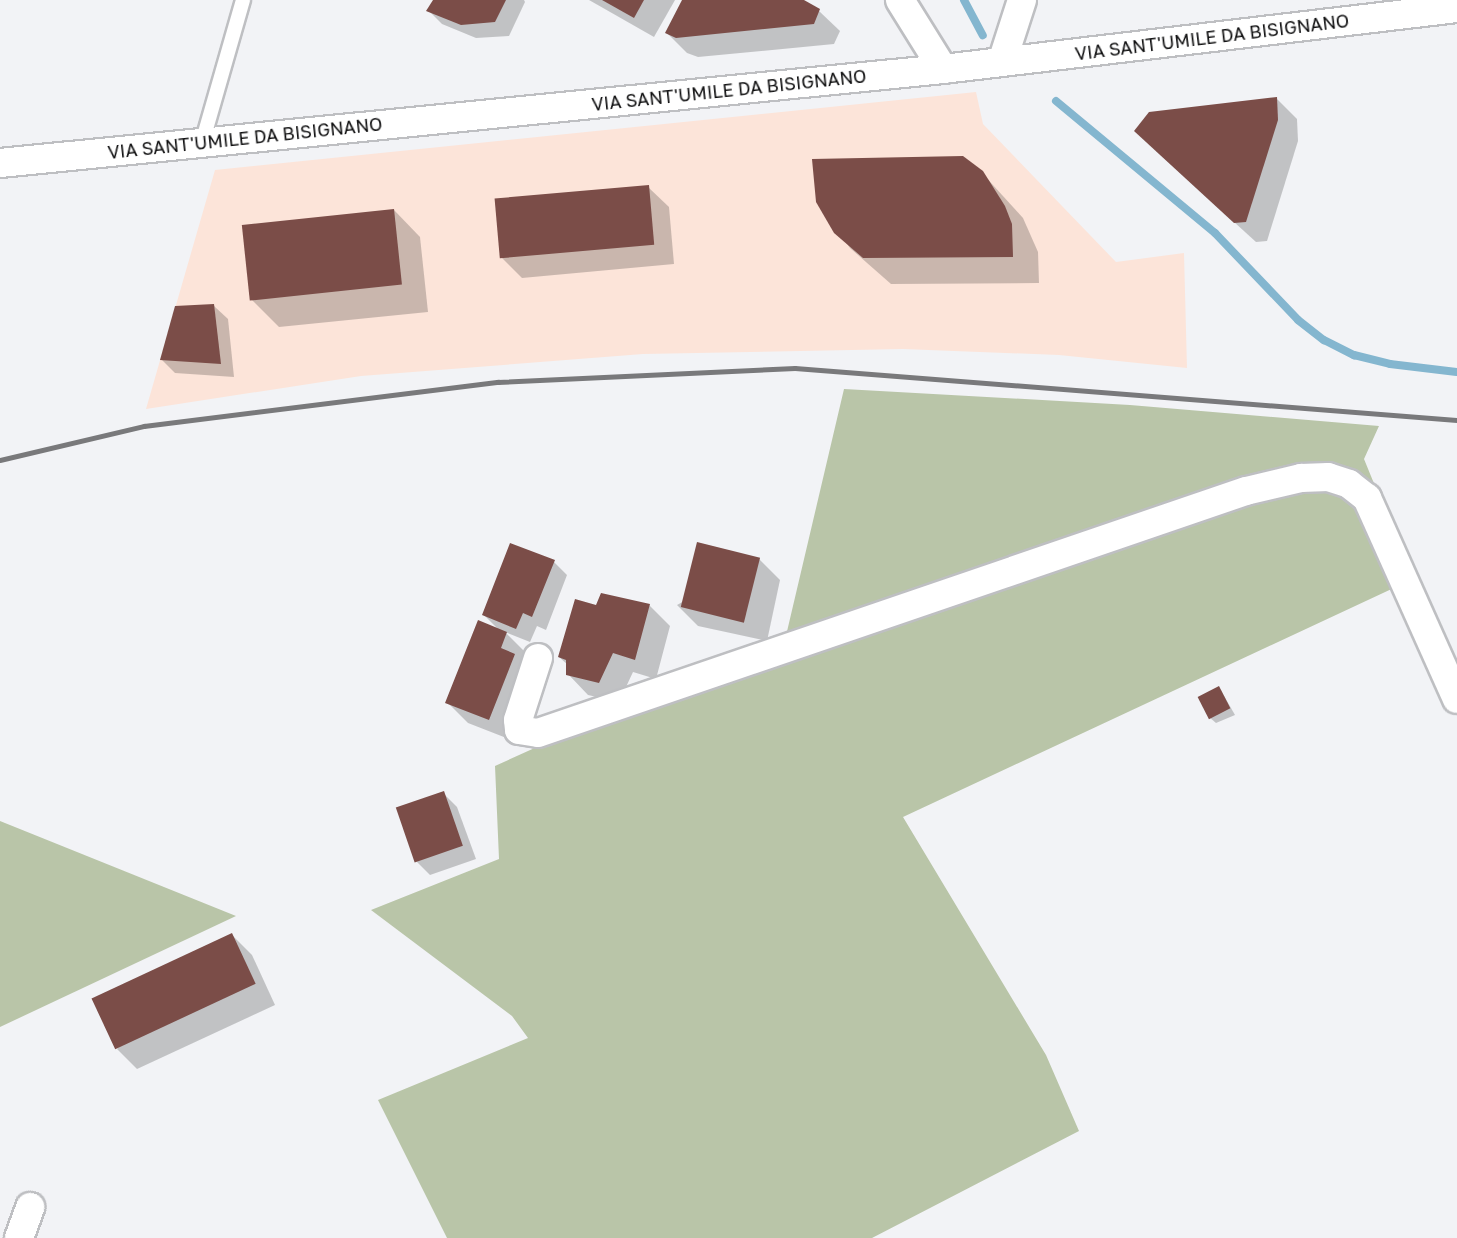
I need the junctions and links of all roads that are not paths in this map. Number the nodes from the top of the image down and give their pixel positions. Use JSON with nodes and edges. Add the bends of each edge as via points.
{"nodes":[{"id":1,"x":243,"y":0,"type":"edge"},
{"id":2,"x":901,"y":0,"type":"edge"},
{"id":3,"x":1022,"y":0,"type":"edge"},
{"id":4,"x":1457,"y":8,"type":"edge"},
{"id":5,"x":1002,"y":62,"type":"junction"},
{"id":6,"x":943,"y":69,"type":"junction"},
{"id":7,"x":202,"y":142,"type":"junction"},
{"id":8,"x":0,"y":163,"type":"edge"},
{"id":9,"x":538,"y":658,"type":"dead end"},
{"id":10,"x":1457,"y":699,"type":"edge"},
{"id":11,"x":30,"y":1207,"type":"dead end"},
{"id":12,"x":19,"y":1238,"type":"edge"}],
"edges":[{"from":1,"to":7,"type":"lane"},
{"from":2,"to":6,"type":"street"},
{"from":3,"to":5,"type":"street"},
{"from":4,"to":5,"type":"street","name":"VIA SANT'UMILE DA BISIGNANO"},
{"from":5,"to":6,"type":"street","name":"VIA SANT'UMILE DA BISIGNANO"},
{"from":6,"to":7,"type":"street","name":"VIA SANT'UMILE DA BISIGNANO"},
{"from":7,"to":8,"type":"street","name":"VIA SANT'UMILE DA BISIGNANO"},
{"from":9,"to":10,"type":"street","via":[[518,720],[519,730],[538,733],[1246,491],[1301,478],[1328,477],[1349,484],[1367,498]]},
{"from":11,"to":12,"type":"street"}]}
